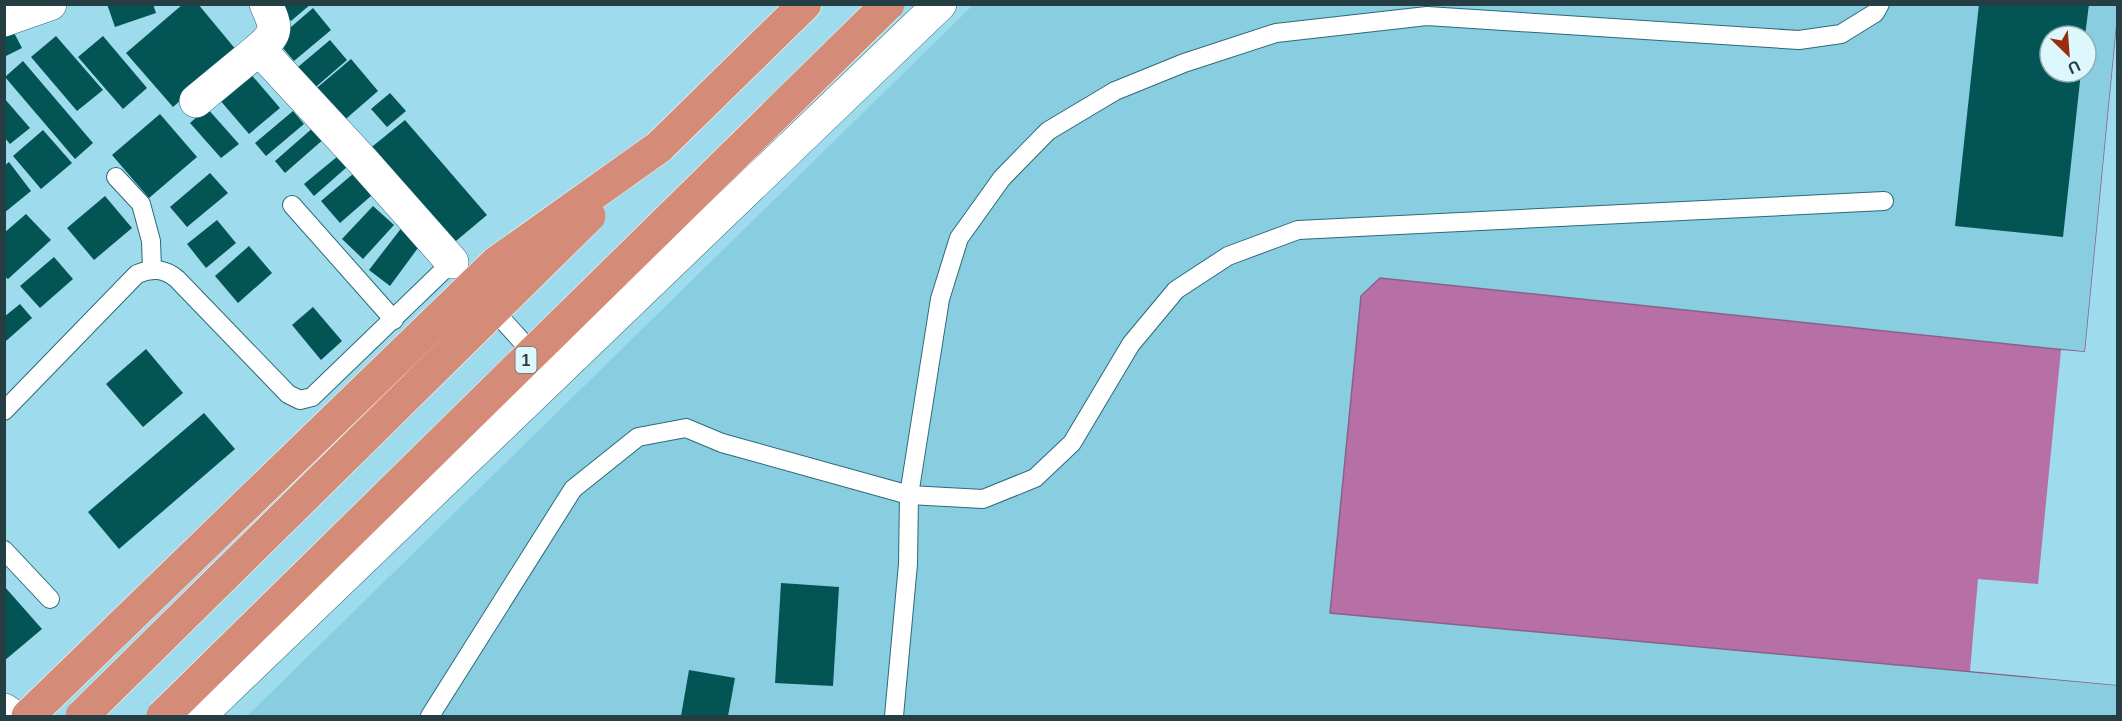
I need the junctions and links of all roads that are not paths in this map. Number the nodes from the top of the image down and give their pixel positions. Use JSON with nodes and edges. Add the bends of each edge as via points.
{"nodes":[{"id":1,"x":50,"y":4,"type":"edge"},
{"id":2,"x":266,"y":4,"type":"edge"},
{"id":3,"x":806,"y":4,"type":"edge"},
{"id":4,"x":888,"y":4,"type":"edge"},
{"id":5,"x":940,"y":4,"type":"edge"},
{"id":6,"x":1880,"y":4,"type":"edge"},
{"id":7,"x":4,"y":20,"type":"edge"},
{"id":8,"x":259,"y":49,"type":"junction"},
{"id":9,"x":196,"y":102,"type":"dead end"},
{"id":10,"x":659,"y":147,"type":"junction"},
{"id":11,"x":116,"y":177,"type":"dead end"},
{"id":12,"x":1884,"y":201,"type":"dead end"},
{"id":13,"x":292,"y":205,"type":"dead end"},
{"id":14,"x":452,"y":262,"type":"junction"},
{"id":15,"x":152,"y":269,"type":"junction"},
{"id":16,"x":394,"y":320,"type":"junction"},
{"id":17,"x":553,"y":376,"type":"junction"},
{"id":18,"x":4,"y":411,"type":"edge"},
{"id":19,"x":909,"y":495,"type":"junction"},
{"id":20,"x":4,"y":550,"type":"edge"},
{"id":21,"x":50,"y":599,"type":"dead end"},
{"id":22,"x":4,"y":710,"type":"edge"},
{"id":23,"x":13,"y":717,"type":"edge"},
{"id":24,"x":28,"y":717,"type":"edge"},
{"id":25,"x":82,"y":717,"type":"edge"},
{"id":26,"x":164,"y":717,"type":"edge"},
{"id":27,"x":199,"y":717,"type":"edge"},
{"id":28,"x":430,"y":717,"type":"edge"},
{"id":29,"x":894,"y":717,"type":"edge"}],
"edges":[{"from":1,"to":7,"type":"street"},
{"from":2,"to":8,"type":"street","via":[[275,32]]},
{"from":3,"to":10,"type":"highway"},
{"from":4,"to":26,"type":"highway","number":"1","bridge":true},
{"from":5,"to":17,"type":"street"},
{"from":6,"to":19,"type":"lane","via":[[1875,13],[1841,34],[1799,40],[1427,16],[1299,30],[1235,46],[1115,91],[1048,131],[1002,178],[959,238],[940,299]]},
{"from":8,"to":9,"type":"street"},
{"from":8,"to":14,"type":"street"},
{"from":10,"to":24,"type":"highway","bridge":true,"via":[[496,263]]},
{"from":10,"to":25,"type":"highway","bridge":true},
{"from":11,"to":15,"type":"lane","via":[[141,204]]},
{"from":12,"to":19,"type":"lane","via":[[1298,230],[1228,256],[1176,290],[1131,344],[1072,443],[1035,478],[983,499]]},
{"from":13,"to":16,"type":"lane"},
{"from":14,"to":16,"type":"lane"},
{"from":14,"to":17,"type":"lane"},
{"from":15,"to":16,"type":"lane","via":[[168,271],[288,394],[300,400],[312,398]]},
{"from":15,"to":18,"type":"lane","via":[[137,274]]},
{"from":17,"to":27,"type":"street"},
{"from":19,"to":28,"type":"lane","via":[[722,443],[686,428],[638,437],[573,489]]},
{"from":19,"to":29,"type":"lane","via":[[908,564]]},
{"from":20,"to":21,"type":"lane"},
{"from":22,"to":23,"type":"street"}]}
